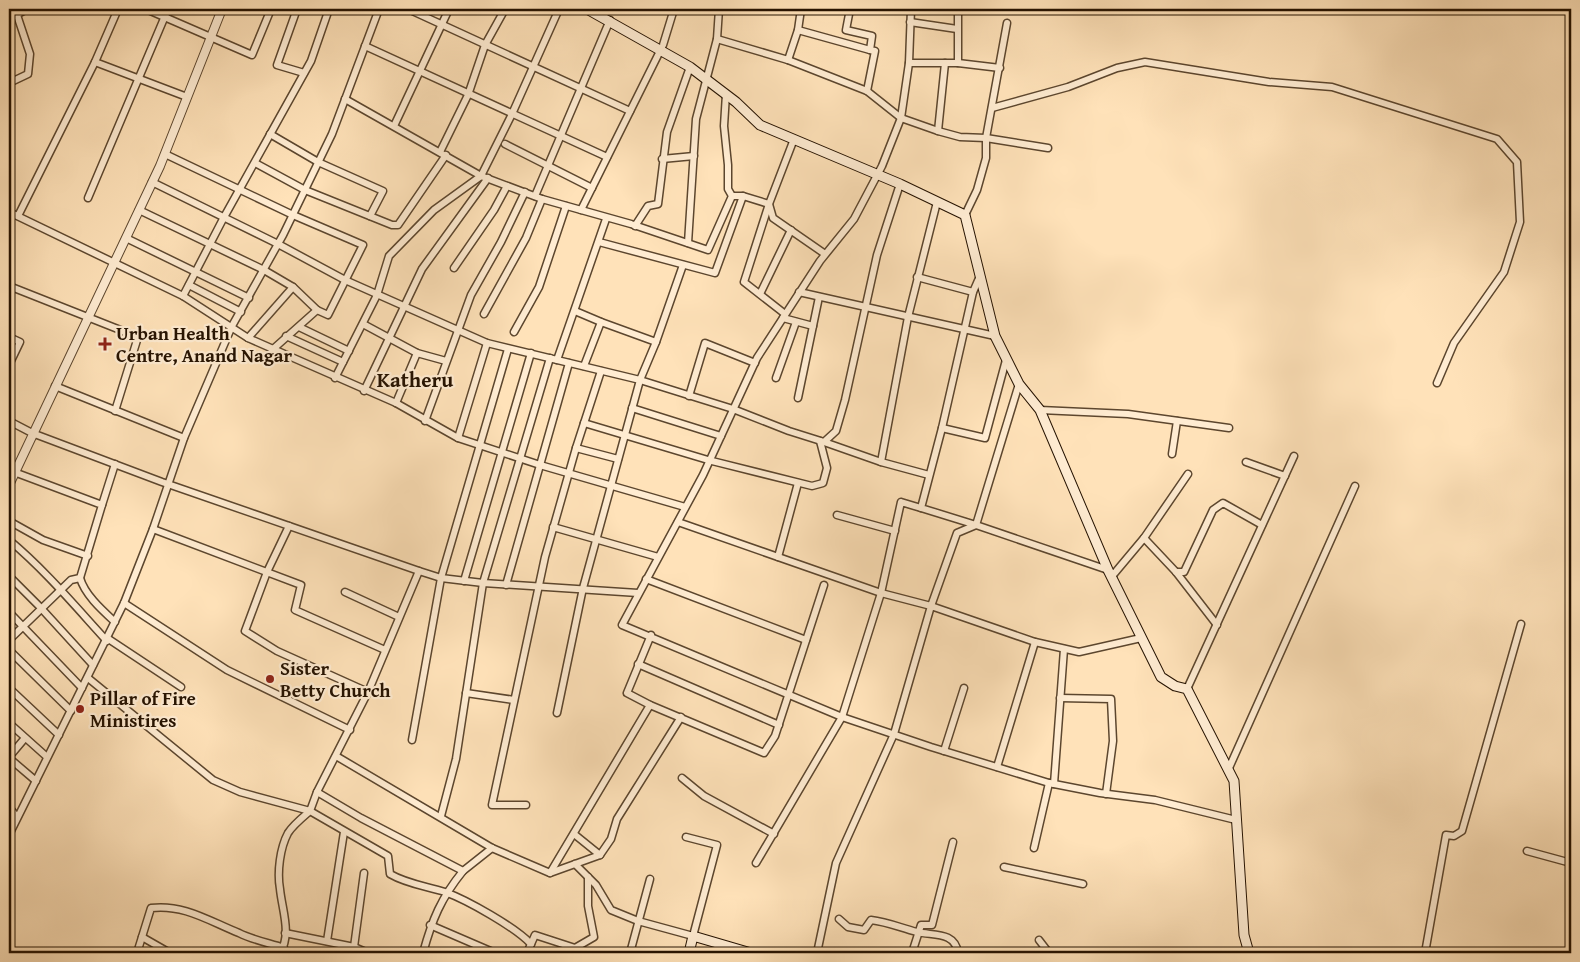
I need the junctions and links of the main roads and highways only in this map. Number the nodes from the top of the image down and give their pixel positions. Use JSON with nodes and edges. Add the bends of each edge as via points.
{"nodes":[{"id":1,"x":587,"y":9,"type":"edge"},
{"id":2,"x":689,"y":953,"type":"edge"},
{"id":3,"x":749,"y":953,"type":"edge"},
{"id":4,"x":1249,"y":953,"type":"edge"}],
"edges":[{"from":1,"to":4,"type":"main road","via":[[690,67],[760,125],[878,174],[965,215],[995,336],[1006,360],[1019,384],[1040,410],[1161,676],[1175,686],[1187,689],[1229,768],[1234,781],[1244,935]]},
{"from":2,"to":3,"type":"main road","via":[[692,936]]}]}
